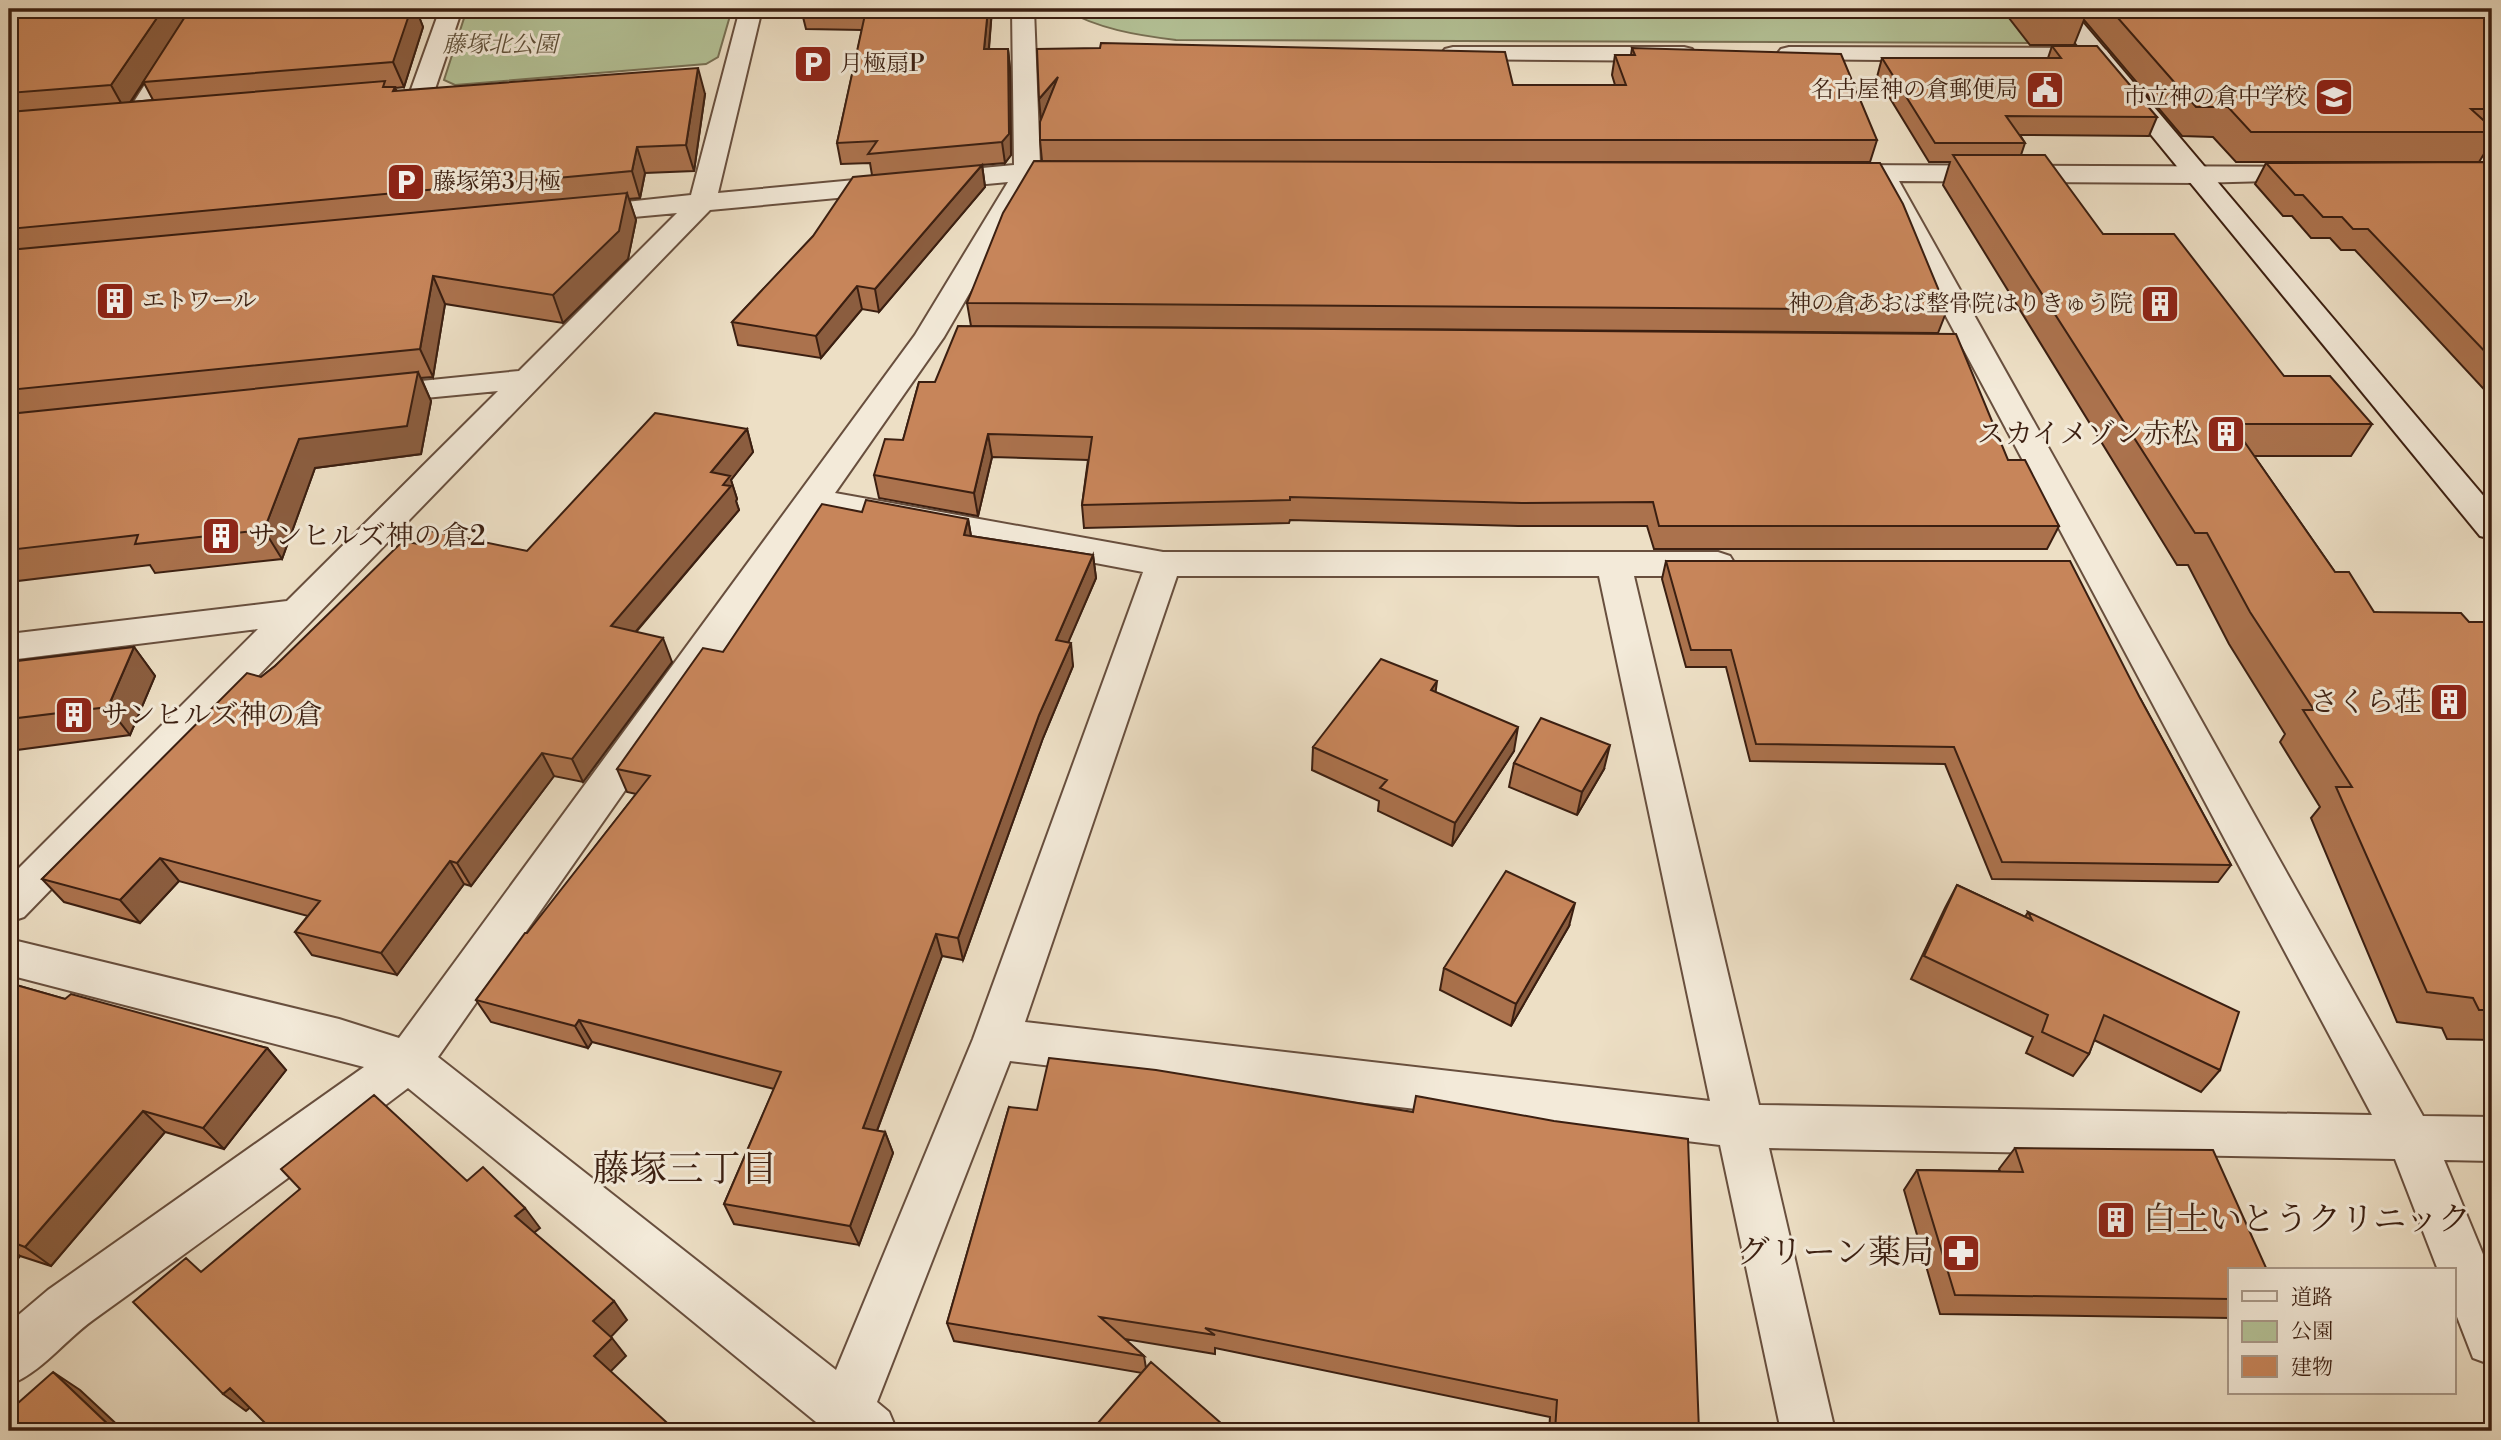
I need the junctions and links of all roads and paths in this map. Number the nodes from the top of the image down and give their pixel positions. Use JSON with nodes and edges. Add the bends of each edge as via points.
{"nodes":[{"id":1,"x":204,"y":9,"type":"edge"},
{"id":2,"x":451,"y":9,"type":"edge"},
{"id":3,"x":613,"y":9,"type":"edge"},
{"id":4,"x":751,"y":9,"type":"edge"},
{"id":5,"x":1023,"y":9,"type":"edge"},
{"id":6,"x":2059,"y":9,"type":"edge"},
{"id":7,"x":612,"y":19,"type":"dead end"},
{"id":8,"x":1024,"y":53,"type":"junction"},
{"id":9,"x":1052,"y":53,"type":"edge"},
{"id":10,"x":1427,"y":54,"type":"edge"},
{"id":11,"x":1705,"y":54,"type":"edge"},
{"id":12,"x":1760,"y":54,"type":"edge"},
{"id":13,"x":2098,"y":55,"type":"junction"},
{"id":14,"x":449,"y":93,"type":"edge"},
{"id":15,"x":422,"y":95,"type":"junction"},
{"id":16,"x":394,"y":97,"type":"edge"},
{"id":17,"x":162,"y":117,"type":"edge"},
{"id":18,"x":135,"y":120,"type":"junction"},
{"id":19,"x":110,"y":122,"type":"edge"},
{"id":20,"x":1027,"y":172,"type":"junction"},
{"id":21,"x":1107,"y":172,"type":"edge"},
{"id":22,"x":2342,"y":172,"type":"edge"},
{"id":23,"x":1814,"y":173,"type":"edge"},
{"id":24,"x":1883,"y":173,"type":"junction"},
{"id":25,"x":2196,"y":175,"type":"junction"},
{"id":26,"x":703,"y":202,"type":"junction"},
{"id":27,"x":550,"y":216,"type":"edge"},
{"id":28,"x":929,"y":337,"type":"junction"},
{"id":29,"x":967,"y":337,"type":"edge"},
{"id":30,"x":526,"y":379,"type":"junction"},
{"id":31,"x":339,"y":398,"type":"edge"},
{"id":32,"x":812,"y":499,"type":"junction"},
{"id":33,"x":2492,"y":528,"type":"edge"},
{"id":34,"x":1164,"y":564,"type":"junction"},
{"id":35,"x":1614,"y":564,"type":"junction"},
{"id":36,"x":1751,"y":564,"type":"edge"},
{"id":37,"x":2054,"y":564,"type":"edge"},
{"id":38,"x":2095,"y":564,"type":"junction"},
{"id":39,"x":300,"y":612,"type":"junction"},
{"id":40,"x":9,"y":647,"type":"edge"},
{"id":41,"x":9,"y":905,"type":"edge"},
{"id":42,"x":9,"y":957,"type":"edge"},
{"id":43,"x":996,"y":1039,"type":"junction"},
{"id":44,"x":409,"y":1061,"type":"junction"},
{"id":45,"x":1741,"y":1126,"type":"junction"},
{"id":46,"x":2492,"y":1139,"type":"edge"},
{"id":47,"x":2411,"y":1140,"type":"junction"},
{"id":48,"x":2492,"y":1339,"type":"edge"},
{"id":49,"x":9,"y":1358,"type":"edge"},
{"id":50,"x":858,"y":1421,"type":"edge"},
{"id":51,"x":1808,"y":1431,"type":"edge"}],
"edges":[{"from":1,"to":18,"type":"street"},
{"from":2,"to":15,"type":"street"},
{"from":3,"to":7,"type":"path"},
{"from":4,"to":26,"type":"street","via":[[725,70]]},
{"from":5,"to":8,"type":"street"},
{"from":6,"to":13,"type":"street"},
{"from":8,"to":9,"type":"street"},
{"from":8,"to":20,"type":"street"},
{"from":10,"to":11,"type":"street"},
{"from":12,"to":13,"type":"street"},
{"from":13,"to":25,"type":"street"},
{"from":14,"to":15,"type":"street"},
{"from":15,"to":16,"type":"street"},
{"from":17,"to":18,"type":"street"},
{"from":18,"to":19,"type":"street"},
{"from":20,"to":21,"type":"street"},
{"from":20,"to":26,"type":"street"},
{"from":20,"to":28,"type":"street"},
{"from":22,"to":25,"type":"street"},
{"from":23,"to":24,"type":"street"},
{"from":24,"to":25,"type":"street"},
{"from":24,"to":38,"type":"street","via":[[1961,344]]},
{"from":25,"to":33,"type":"street"},
{"from":26,"to":27,"type":"street"},
{"from":26,"to":30,"type":"street"},
{"from":28,"to":29,"type":"street"},
{"from":28,"to":32,"type":"street"},
{"from":30,"to":31,"type":"street"},
{"from":30,"to":39,"type":"street"},
{"from":32,"to":34,"type":"street"},
{"from":32,"to":44,"type":"street"},
{"from":34,"to":35,"type":"street"},
{"from":34,"to":43,"type":"street"},
{"from":35,"to":36,"type":"street"},
{"from":35,"to":45,"type":"street"},
{"from":37,"to":38,"type":"street"},
{"from":38,"to":47,"type":"street"},
{"from":39,"to":40,"type":"street"},
{"from":39,"to":41,"type":"street"},
{"from":42,"to":44,"type":"street","via":[[339,1039]]},
{"from":43,"to":45,"type":"street"},
{"from":43,"to":50,"type":"street"},
{"from":44,"to":49,"type":"street","via":[[66,1308]]},
{"from":44,"to":50,"type":"street"},
{"from":45,"to":47,"type":"street"},
{"from":45,"to":51,"type":"street"},
{"from":46,"to":47,"type":"street"},
{"from":47,"to":48,"type":"street"}]}
